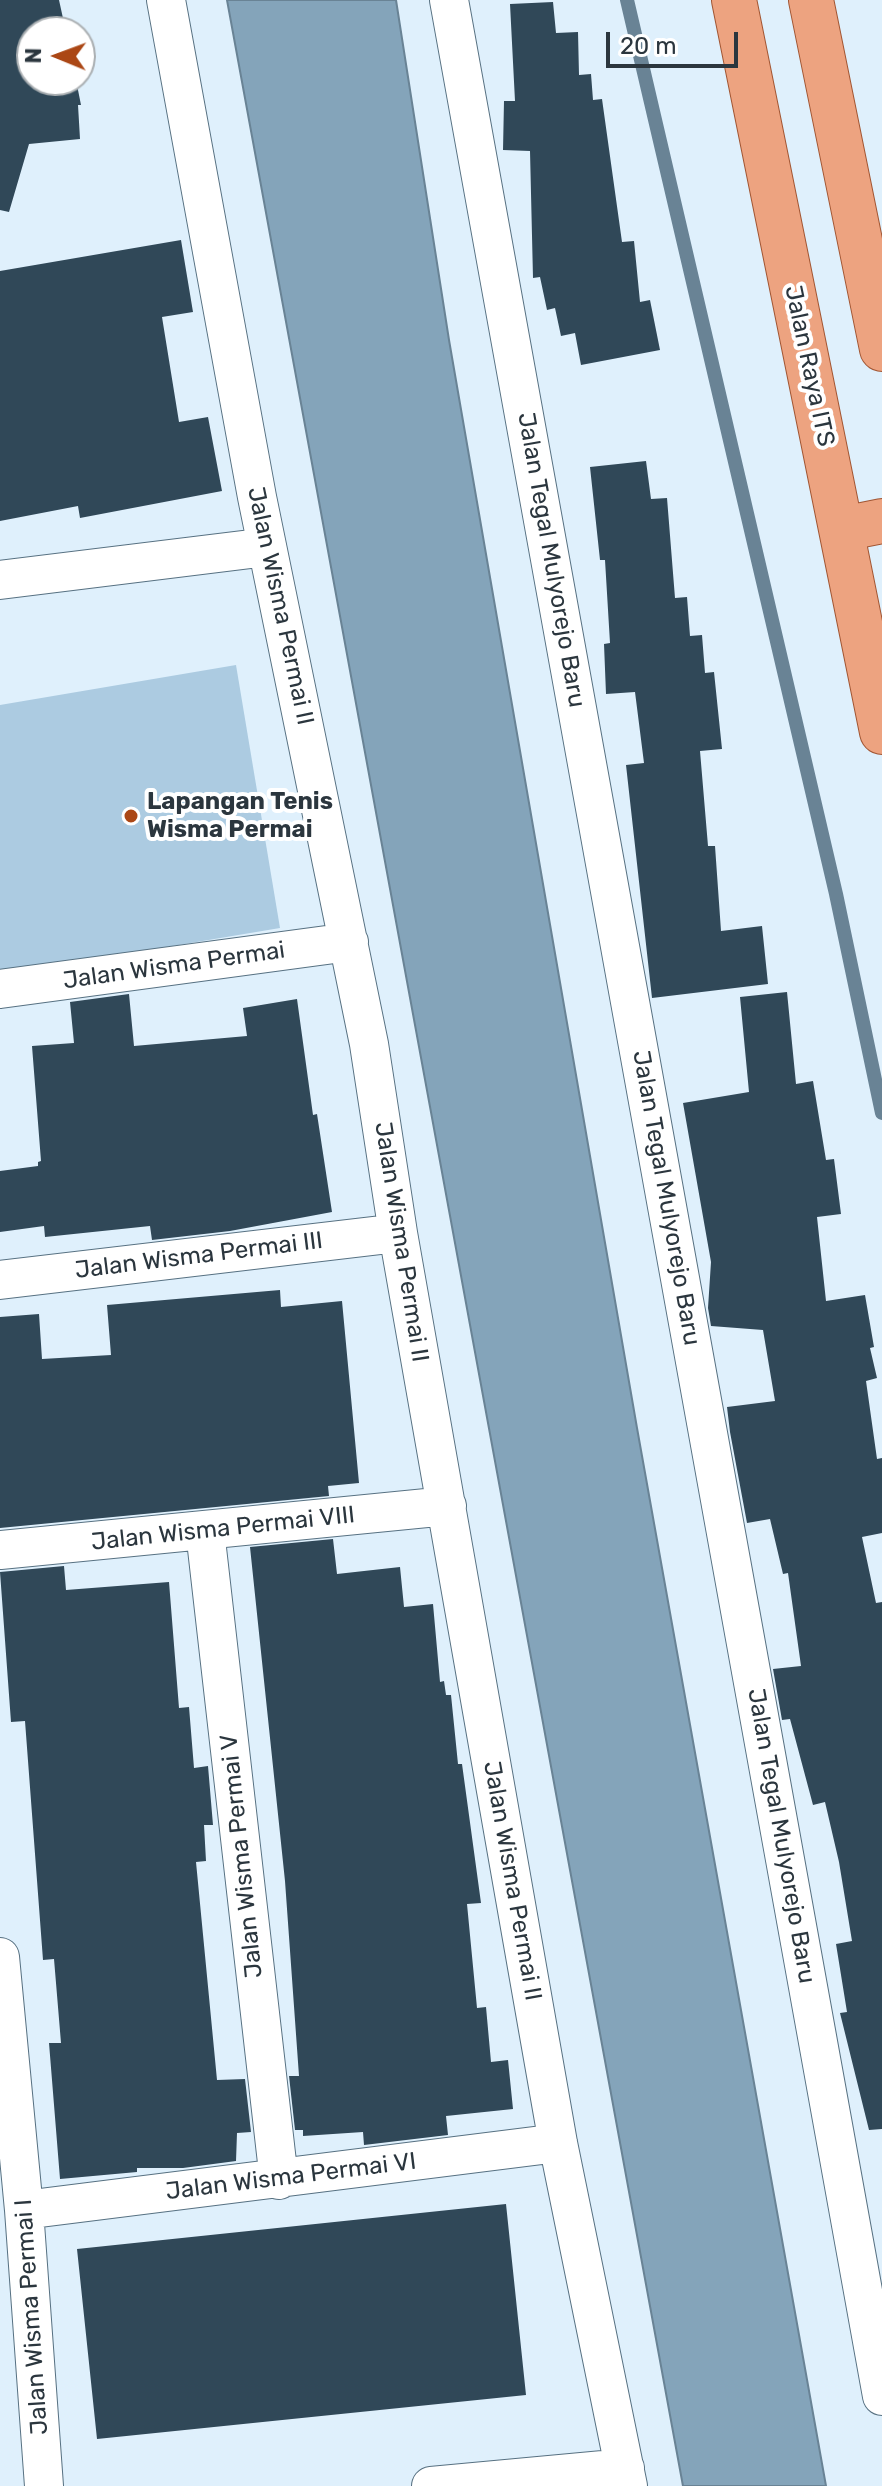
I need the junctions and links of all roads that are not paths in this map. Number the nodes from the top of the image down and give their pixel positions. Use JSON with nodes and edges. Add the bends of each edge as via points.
{"nodes":[{"id":1,"x":166,"y":0,"type":"edge"},
{"id":2,"x":449,"y":0,"type":"edge"},
{"id":3,"x":734,"y":0,"type":"edge"},
{"id":4,"x":811,"y":0,"type":"edge"},
{"id":5,"x":882,"y":349,"type":"edge"},
{"id":6,"x":862,"y":525,"type":"edge"},
{"id":7,"x":267,"y":547,"type":"junction"},
{"id":8,"x":0,"y":580,"type":"edge"},
{"id":9,"x":870,"y":611,"type":"edge"},
{"id":10,"x":882,"y":732,"type":"edge"},
{"id":11,"x":349,"y":942,"type":"junction"},
{"id":12,"x":0,"y":989,"type":"edge"},
{"id":13,"x":398,"y":1233,"type":"junction"},
{"id":14,"x":0,"y":1280,"type":"edge"},
{"id":15,"x":447,"y":1506,"type":"junction"},
{"id":16,"x":205,"y":1531,"type":"junction"},
{"id":17,"x":0,"y":1550,"type":"edge"},
{"id":18,"x":0,"y":1957,"type":"edge"},
{"id":19,"x":558,"y":2143,"type":"junction"},
{"id":20,"x":279,"y":2180,"type":"junction"},
{"id":21,"x":24,"y":2210,"type":"junction"},
{"id":22,"x":882,"y":2396,"type":"edge"},
{"id":23,"x":627,"y":2477,"type":"edge"},
{"id":24,"x":44,"y":2486,"type":"edge"},
{"id":25,"x":431,"y":2486,"type":"edge"}],
"edges":[{"from":1,"to":7,"type":"street","name":"Jalan Wisma Permai II"},
{"from":2,"to":22,"type":"street","name":"Jalan Tegal Mulyorejo Baru"},
{"from":3,"to":6,"type":"main road","name":"Jalan Raya ITS"},
{"from":4,"to":5,"type":"main road"},
{"from":6,"to":9,"type":"main road","name":"Jalan Raya ITS"},
{"from":7,"to":8,"type":"street"},
{"from":7,"to":11,"type":"street","name":"Jalan Wisma Permai II"},
{"from":9,"to":10,"type":"main road","name":"Jalan Raya ITS"},
{"from":11,"to":12,"type":"street","name":"Jalan Wisma Permai"},
{"from":11,"to":13,"type":"street","name":"Jalan Wisma Permai II"},
{"from":13,"to":14,"type":"street","name":"Jalan Wisma Permai III"},
{"from":13,"to":15,"type":"street","name":"Jalan Wisma Permai II"},
{"from":15,"to":16,"type":"street","name":"Jalan Wisma Permai VIII"},
{"from":15,"to":19,"type":"street","name":"Jalan Wisma Permai II"},
{"from":16,"to":17,"type":"street","name":"Jalan Wisma Permai VIII"},
{"from":16,"to":20,"type":"street","name":"Jalan Wisma Permai V"},
{"from":18,"to":21,"type":"street","name":"Jalan Wisma Permai I"},
{"from":19,"to":20,"type":"street","name":"Jalan Wisma Permai VI"},
{"from":19,"to":23,"type":"street","name":"Jalan Wisma Permai II"},
{"from":20,"to":21,"type":"street","name":"Jalan Wisma Permai VI"},
{"from":21,"to":24,"type":"street","name":"Jalan Wisma Permai I"},
{"from":23,"to":25,"type":"street"}]}
